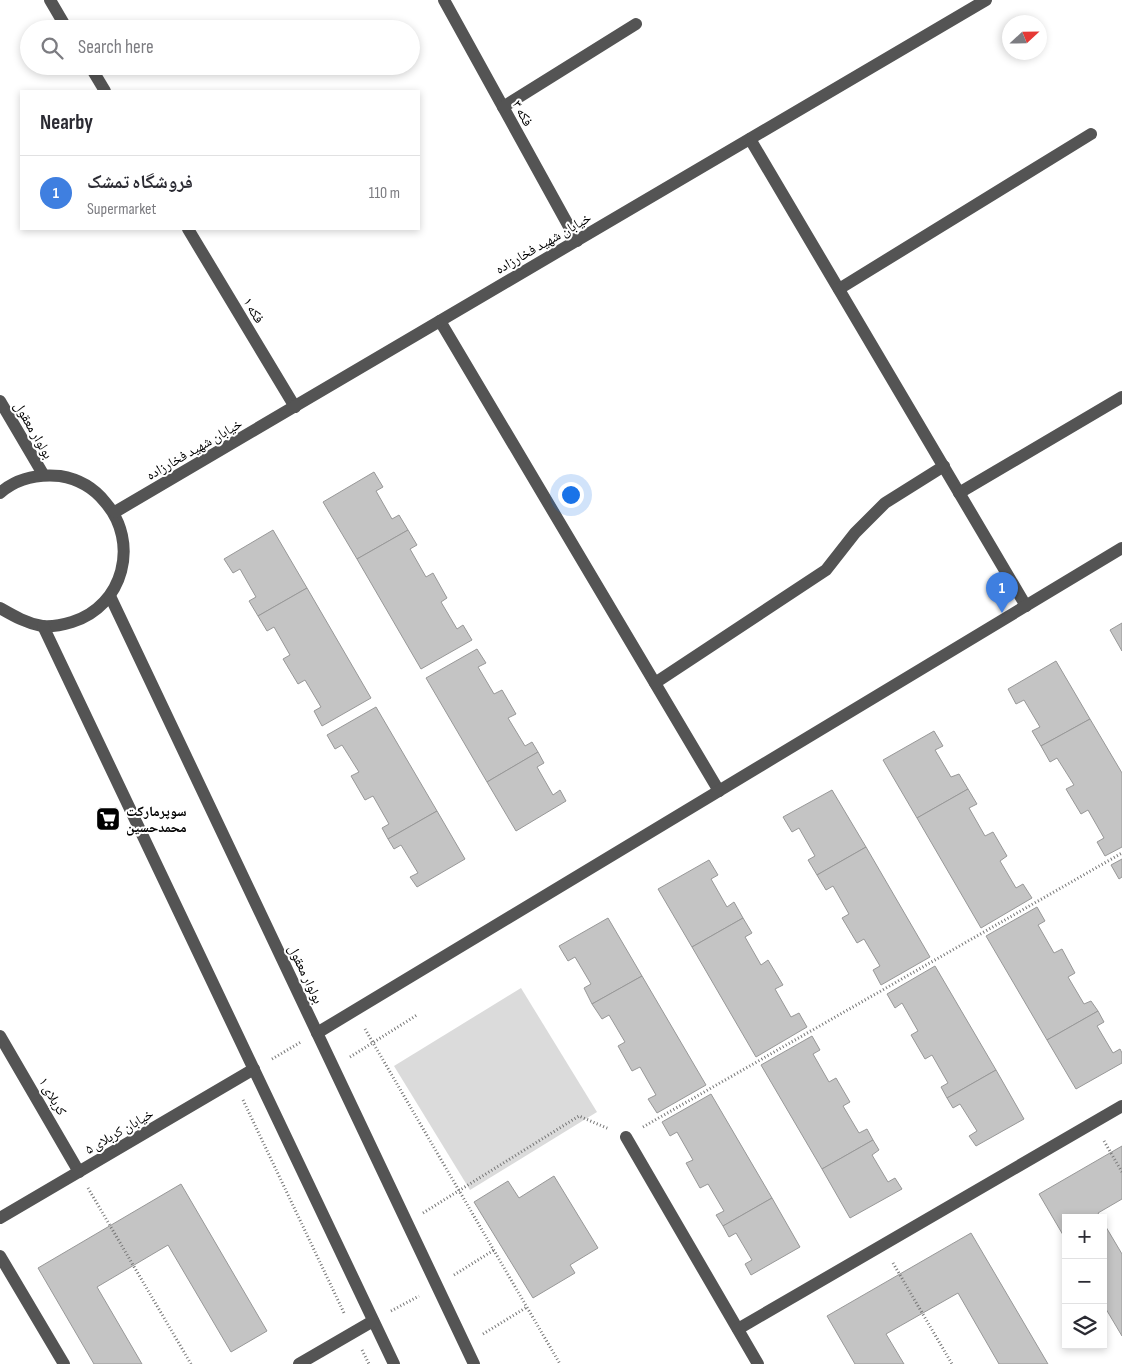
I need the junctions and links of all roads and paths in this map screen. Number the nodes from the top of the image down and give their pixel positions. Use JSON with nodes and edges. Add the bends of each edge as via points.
{"nodes":[{"id":1,"x":50,"y":0,"type":"edge"},
{"id":2,"x":444,"y":0,"type":"edge"},
{"id":3,"x":986,"y":0,"type":"edge"},
{"id":4,"x":62,"y":20,"type":"edge"},
{"id":5,"x":636,"y":24,"type":"dead end"},
{"id":6,"x":95,"y":75,"type":"edge"},
{"id":7,"x":104,"y":90,"type":"edge"},
{"id":8,"x":503,"y":107,"type":"junction"},
{"id":9,"x":1091,"y":134,"type":"dead end"},
{"id":10,"x":750,"y":139,"type":"junction"},
{"id":11,"x":189,"y":230,"type":"edge"},
{"id":12,"x":577,"y":241,"type":"junction"},
{"id":13,"x":839,"y":289,"type":"junction"},
{"id":14,"x":440,"y":321,"type":"junction"},
{"id":15,"x":1122,"y":397,"type":"edge"},
{"id":16,"x":0,"y":401,"type":"edge"},
{"id":17,"x":294,"y":407,"type":"junction"},
{"id":18,"x":944,"y":466,"type":"junction"},
{"id":19,"x":43,"y":474,"type":"junction"},
{"id":20,"x":0,"y":493,"type":"edge"},
{"id":21,"x":960,"y":493,"type":"junction"},
{"id":22,"x":115,"y":512,"type":"junction"},
{"id":23,"x":1122,"y":548,"type":"edge"},
{"id":24,"x":110,"y":596,"type":"junction"},
{"id":25,"x":1026,"y":606,"type":"junction"},
{"id":26,"x":0,"y":608,"type":"edge"},
{"id":27,"x":43,"y":626,"type":"junction"},
{"id":28,"x":655,"y":683,"type":"junction"},
{"id":29,"x":719,"y":791,"type":"junction"},
{"id":30,"x":1122,"y":853,"type":"edge"},
{"id":31,"x":354,"y":1011,"type":"junction"},
{"id":32,"x":417,"y":1015,"type":"dead end"},
{"id":33,"x":317,"y":1033,"type":"junction"},
{"id":34,"x":0,"y":1036,"type":"edge"},
{"id":35,"x":373,"y":1043,"type":"junction"},
{"id":36,"x":350,"y":1058,"type":"dead end"},
{"id":37,"x":254,"y":1069,"type":"junction"},
{"id":38,"x":234,"y":1081,"type":"junction"},
{"id":39,"x":1122,"y":1106,"type":"edge"},
{"id":40,"x":1093,"y":1123,"type":"junction"},
{"id":41,"x":626,"y":1137,"type":"junction"},
{"id":42,"x":79,"y":1172,"type":"junction"},
{"id":43,"x":1122,"y":1172,"type":"edge"},
{"id":44,"x":459,"y":1191,"type":"junction"},
{"id":45,"x":423,"y":1213,"type":"dead end"},
{"id":46,"x":0,"y":1218,"type":"edge"},
{"id":47,"x":883,"y":1245,"type":"junction"},
{"id":48,"x":494,"y":1250,"type":"junction"},
{"id":49,"x":0,"y":1256,"type":"edge"},
{"id":50,"x":437,"y":1286,"type":"junction"},
{"id":51,"x":527,"y":1307,"type":"junction"},
{"id":52,"x":373,"y":1321,"type":"junction"},
{"id":53,"x":738,"y":1329,"type":"junction"},
{"id":54,"x":353,"y":1332,"type":"junction"},
{"id":55,"x":481,"y":1335,"type":"dead end"},
{"id":56,"x":64,"y":1364,"type":"edge"},
{"id":57,"x":191,"y":1364,"type":"edge"},
{"id":58,"x":299,"y":1364,"type":"edge"},
{"id":59,"x":369,"y":1364,"type":"edge"},
{"id":60,"x":394,"y":1364,"type":"edge"},
{"id":61,"x":474,"y":1364,"type":"edge"},
{"id":62,"x":560,"y":1364,"type":"edge"},
{"id":63,"x":758,"y":1364,"type":"edge"},
{"id":64,"x":952,"y":1364,"type":"edge"}],
"edges":[{"from":1,"to":4,"type":"street"},
{"from":2,"to":8,"type":"street","name":"فکه ۳"},
{"from":3,"to":10,"type":"street","name":"خیابان شهید فخارزاده"},
{"from":5,"to":8,"type":"street"},
{"from":6,"to":7,"type":"street"},
{"from":8,"to":12,"type":"street","name":"فکه ۳"},
{"from":9,"to":13,"type":"street"},
{"from":10,"to":12,"type":"street","name":"خیابان شهید فخارزاده"},
{"from":10,"to":13,"type":"street"},
{"from":11,"to":17,"type":"street","name":"فکه ۱"},
{"from":12,"to":14,"type":"street","name":"خیابان شهید فخارزاده"},
{"from":13,"to":18,"type":"street"},
{"from":14,"to":17,"type":"street","name":"خیابان شهید فخارزاده"},
{"from":14,"to":28,"type":"street"},
{"from":15,"to":21,"type":"street"},
{"from":16,"to":19,"type":"street","name":"بولوار معقول"},
{"from":17,"to":22,"type":"street","name":"خیابان شهید فخارزاده"},
{"from":18,"to":21,"type":"street"},
{"from":18,"to":28,"type":"street","via":[[885,503],[855,533],[826,570]]},
{"from":19,"to":20,"type":"street","via":[[24,478]]},
{"from":19,"to":22,"type":"street","via":[[71,478],[96,491]]},
{"from":21,"to":25,"type":"street"},
{"from":22,"to":24,"type":"street","via":[[123,533],[124,555],[120,576]]},
{"from":23,"to":25,"type":"street"},
{"from":24,"to":27,"type":"street","via":[[80,620]]},
{"from":24,"to":33,"type":"street","name":"بولوار معقول"},
{"from":25,"to":29,"type":"street"},
{"from":26,"to":27,"type":"street","via":[[20,620]]},
{"from":27,"to":37,"type":"street"},
{"from":28,"to":29,"type":"street"},
{"from":29,"to":31,"type":"street"},
{"from":30,"to":41,"type":"path"},
{"from":31,"to":33,"type":"street"},
{"from":31,"to":35,"type":"path"},
{"from":32,"to":35,"type":"path"},
{"from":33,"to":37,"type":"path"},
{"from":33,"to":50,"type":"street","name":"بولوار معقول"},
{"from":34,"to":42,"type":"street","name":"کربلای ۱"},
{"from":35,"to":36,"type":"path"},
{"from":35,"to":44,"type":"path"},
{"from":37,"to":38,"type":"street","name":"خیابان کربلای ۵"},
{"from":37,"to":52,"type":"street"},
{"from":38,"to":42,"type":"street","name":"خیابان کربلای ۵"},
{"from":38,"to":54,"type":"path"},
{"from":39,"to":40,"type":"street"},
{"from":40,"to":43,"type":"path"},
{"from":40,"to":47,"type":"street"},
{"from":41,"to":44,"type":"path","via":[[579,1116]]},
{"from":41,"to":53,"type":"street"},
{"from":42,"to":46,"type":"street","name":"خیابان کربلای ۵"},
{"from":42,"to":57,"type":"path"},
{"from":44,"to":45,"type":"path"},
{"from":44,"to":48,"type":"path"},
{"from":47,"to":53,"type":"street"},
{"from":47,"to":64,"type":"path"},
{"from":48,"to":50,"type":"path"},
{"from":48,"to":51,"type":"path"},
{"from":49,"to":56,"type":"street"},
{"from":50,"to":52,"type":"path"},
{"from":50,"to":61,"type":"street","name":"بولوار معقول"},
{"from":51,"to":55,"type":"path"},
{"from":51,"to":62,"type":"path"},
{"from":52,"to":54,"type":"street"},
{"from":52,"to":60,"type":"street"},
{"from":53,"to":63,"type":"street"},
{"from":54,"to":58,"type":"street"},
{"from":54,"to":59,"type":"path"}]}
